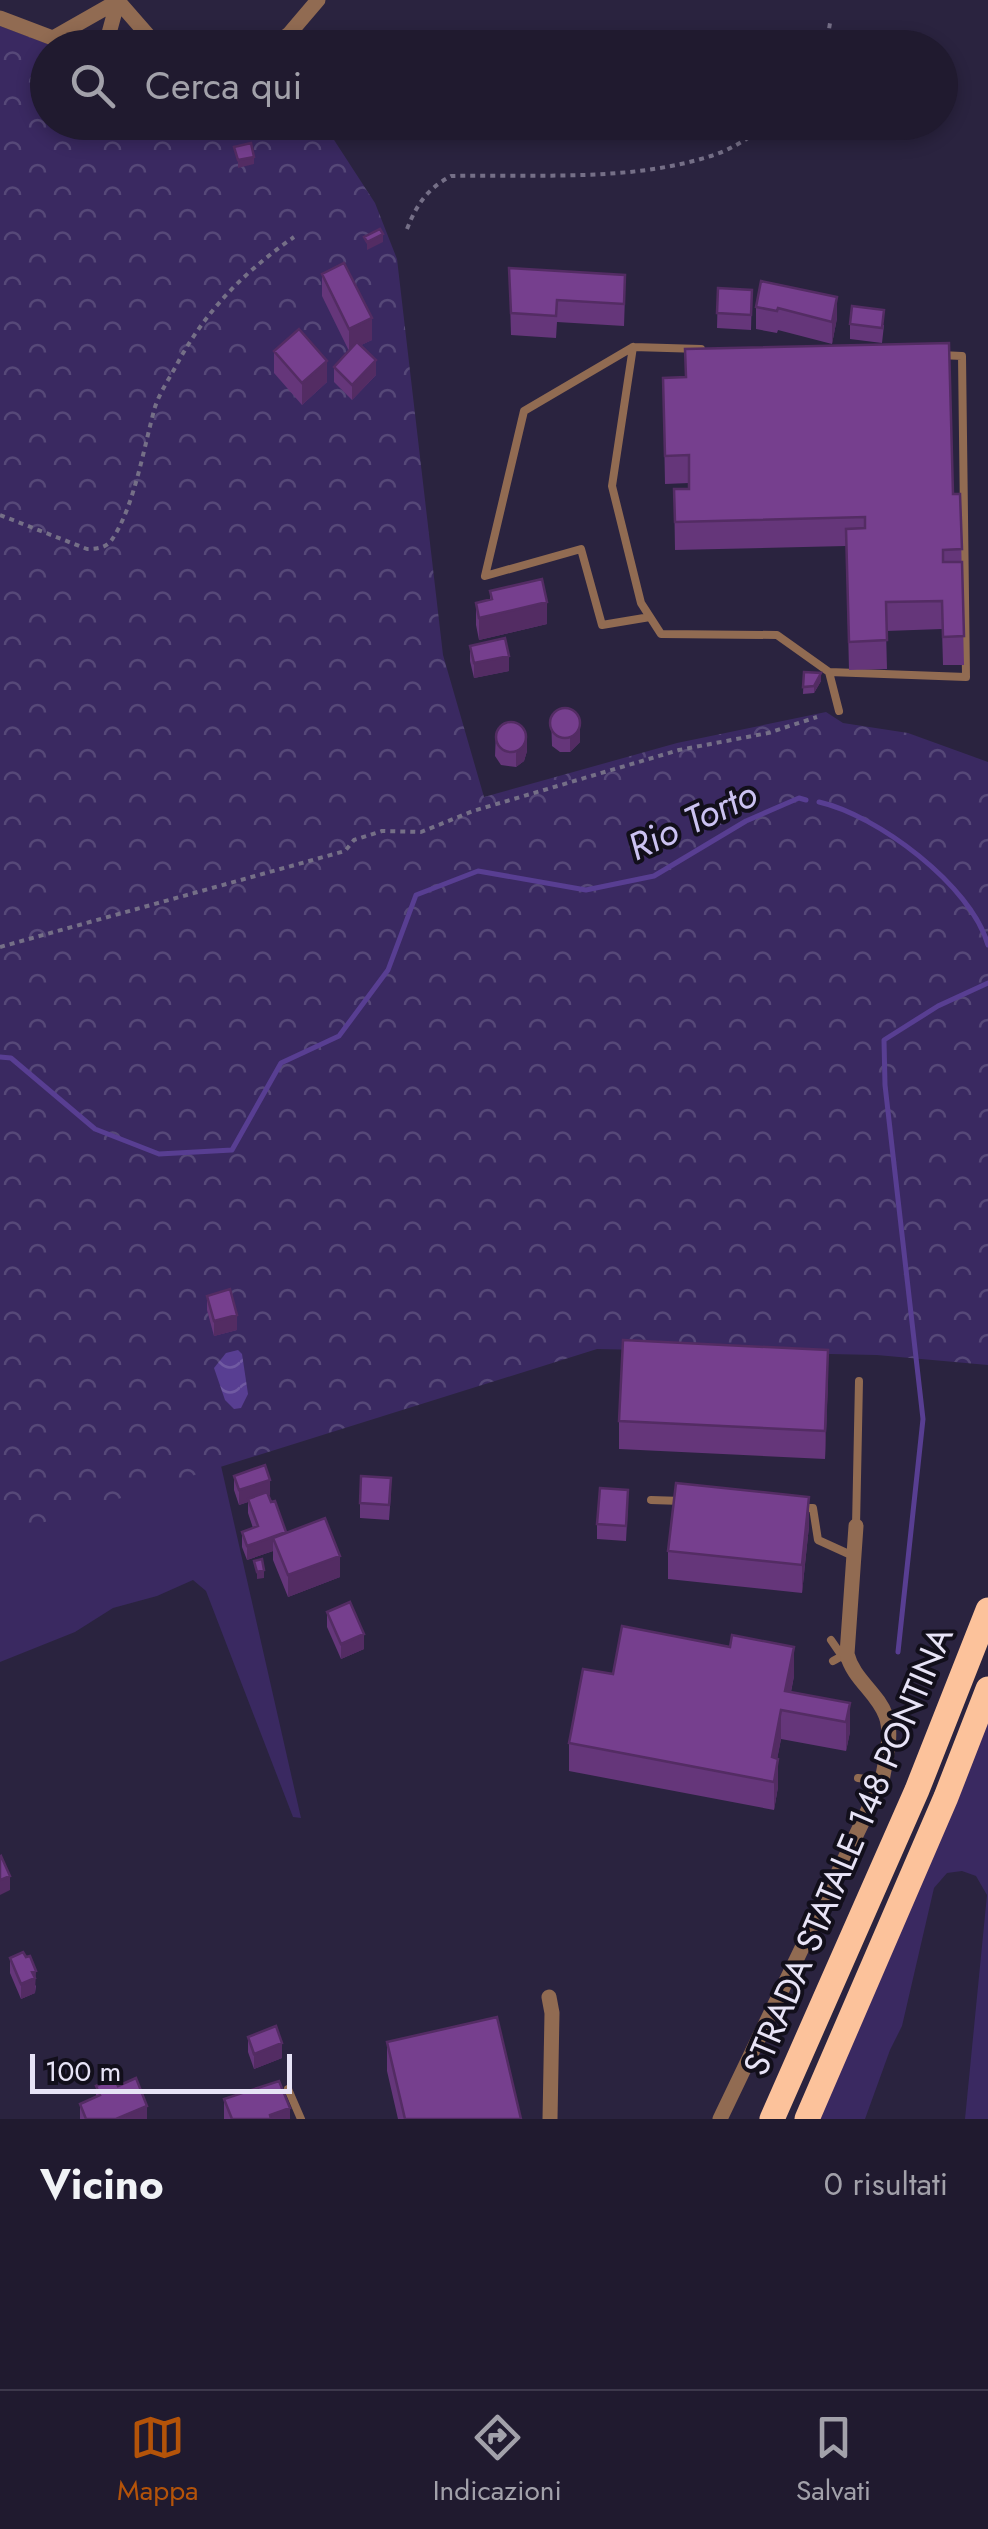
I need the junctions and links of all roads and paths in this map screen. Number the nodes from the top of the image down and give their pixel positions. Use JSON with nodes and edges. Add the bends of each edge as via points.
{"nodes":[{"id":1,"x":118,"y":0,"type":"edge"},
{"id":2,"x":318,"y":0,"type":"edge"},
{"id":3,"x":0,"y":18,"type":"edge"},
{"id":4,"x":830,"y":23,"type":"dead end"},
{"id":5,"x":32,"y":30,"type":"edge"},
{"id":6,"x":67,"y":30,"type":"edge"},
{"id":7,"x":110,"y":30,"type":"edge"},
{"id":8,"x":144,"y":30,"type":"edge"},
{"id":9,"x":292,"y":30,"type":"edge"},
{"id":10,"x":829,"y":30,"type":"edge"},
{"id":11,"x":746,"y":140,"type":"edge"},
{"id":12,"x":407,"y":229,"type":"dead end"},
{"id":13,"x":294,"y":236,"type":"dead end"},
{"id":14,"x":634,"y":347,"type":"junction"},
{"id":15,"x":711,"y":349,"type":"edge"},
{"id":16,"x":923,"y":355,"type":"edge"},
{"id":17,"x":0,"y":515,"type":"edge"},
{"id":18,"x":650,"y":617,"type":"junction"},
{"id":19,"x":829,"y":672,"type":"junction"},
{"id":20,"x":838,"y":712,"type":"dead end"},
{"id":21,"x":817,"y":717,"type":"dead end"},
{"id":22,"x":0,"y":947,"type":"edge"},
{"id":23,"x":859,"y":1381,"type":"dead end"},
{"id":24,"x":651,"y":1500,"type":"dead end"},
{"id":25,"x":687,"y":1502,"type":"edge"},
{"id":26,"x":795,"y":1507,"type":"edge"},
{"id":27,"x":856,"y":1526,"type":"joint"},
{"id":28,"x":851,"y":1555,"type":"junction"},
{"id":29,"x":988,"y":1610,"type":"edge"},
{"id":30,"x":831,"y":1640,"type":"dead end"},
{"id":31,"x":842,"y":1661,"type":"junction"},
{"id":32,"x":983,"y":1701,"type":"edge"},
{"id":33,"x":858,"y":1778,"type":"dead end"},
{"id":34,"x":882,"y":1782,"type":"junction"},
{"id":35,"x":548,"y":1997,"type":"dead end"},
{"id":36,"x":288,"y":2089,"type":"dead end"},
{"id":37,"x":300,"y":2119,"type":"edge"},
{"id":38,"x":550,"y":2119,"type":"edge"},
{"id":39,"x":720,"y":2119,"type":"edge"},
{"id":40,"x":772,"y":2119,"type":"edge"},
{"id":41,"x":807,"y":2119,"type":"edge"}],
"edges":[{"from":1,"to":6,"type":"street"},
{"from":1,"to":7,"type":"street"},
{"from":1,"to":8,"type":"street"},
{"from":2,"to":9,"type":"street"},
{"from":3,"to":5,"type":"street"},
{"from":4,"to":10,"type":"path"},
{"from":11,"to":12,"type":"path","via":[[712,156],[642,172],[452,176],[427,191]]},
{"from":13,"to":17,"type":"path","via":[[231,288],[183,352],[158,400],[112,542],[87,549]]},
{"from":14,"to":15,"type":"lane"},
{"from":14,"to":18,"type":"lane","via":[[612,486],[640,603]]},
{"from":14,"to":18,"type":"lane","via":[[524,411],[485,576],[581,548],[602,625]]},
{"from":16,"to":19,"type":"lane","via":[[962,356],[966,677]]},
{"from":18,"to":19,"type":"lane","via":[[661,634],[777,635]]},
{"from":19,"to":20,"type":"lane"},
{"from":21,"to":22,"type":"path","via":[[768,734],[679,750],[421,832],[382,832],[354,840],[345,852]]},
{"from":23,"to":27,"type":"lane"},
{"from":24,"to":25,"type":"lane"},
{"from":26,"to":28,"type":"lane","via":[[813,1508],[818,1540]]},
{"from":27,"to":28,"type":"street"},
{"from":28,"to":31,"type":"street"},
{"from":29,"to":40,"type":"highway","name":"STRADA STATALE 148 PONTINA"},
{"from":30,"to":31,"type":"lane"},
{"from":31,"to":34,"type":"street","via":[[886,1716]]},
{"from":32,"to":41,"type":"highway","name":"STRADA STATALE 148 PONTINA"},
{"from":33,"to":34,"type":"lane"},
{"from":34,"to":39,"type":"street"},
{"from":35,"to":38,"type":"street"},
{"from":36,"to":37,"type":"lane"}]}
